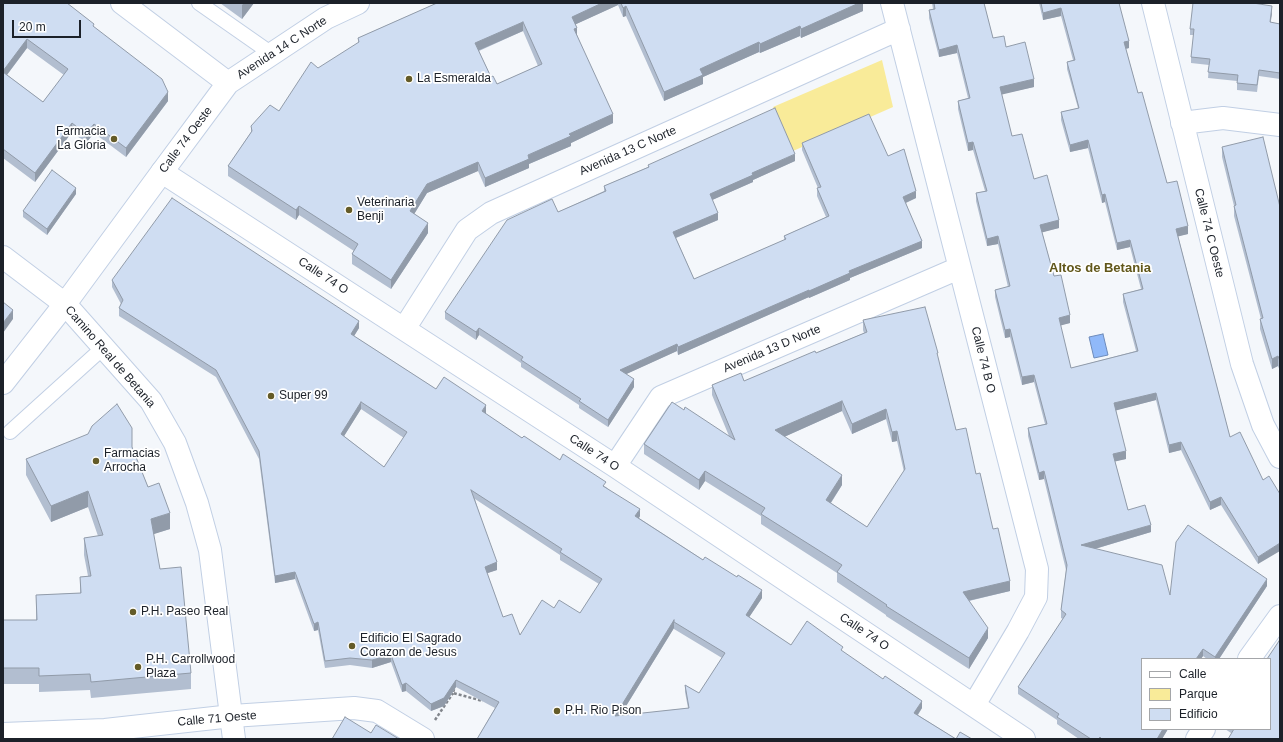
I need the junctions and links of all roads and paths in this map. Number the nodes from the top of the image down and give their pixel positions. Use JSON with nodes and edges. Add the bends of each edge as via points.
{"nodes":[{"id":1,"x":122,"y":3,"type":"edge"},
{"id":2,"x":199,"y":3,"type":"edge"},
{"id":3,"x":358,"y":3,"type":"edge"},
{"id":4,"x":892,"y":3,"type":"edge"},
{"id":5,"x":1152,"y":3,"type":"edge"},
{"id":6,"x":899,"y":29,"type":"junction"},
{"id":7,"x":272,"y":54,"type":"junction"},
{"id":8,"x":228,"y":83,"type":"junction"},
{"id":9,"x":1182,"y":123,"type":"junction"},
{"id":10,"x":1280,"y":125,"type":"edge"},
{"id":11,"x":162,"y":172,"type":"junction"},
{"id":12,"x":3,"y":257,"type":"edge"},
{"id":13,"x":959,"y":268,"type":"junction"},
{"id":14,"x":65,"y":304,"type":"junction"},
{"id":15,"x":404,"y":329,"type":"junction"},
{"id":16,"x":104,"y":347,"type":"junction"},
{"id":17,"x":3,"y":383,"type":"edge"},
{"id":18,"x":10,"y":432,"type":"dead end"},
{"id":19,"x":1280,"y":457,"type":"edge"},
{"id":20,"x":615,"y":466,"type":"junction"},
{"id":21,"x":1280,"y":616,"type":"edge"},
{"id":22,"x":1250,"y":658,"type":"edge"},
{"id":23,"x":454,"y":684,"type":"edge"},
{"id":24,"x":453,"y":693,"type":"junction"},
{"id":25,"x":488,"y":702,"type":"edge"},
{"id":26,"x":974,"y":705,"type":"junction"},
{"id":27,"x":232,"y":716,"type":"junction"},
{"id":28,"x":1203,"y":730,"type":"edge"},
{"id":29,"x":428,"y":731,"type":"edge"},
{"id":30,"x":3,"y":734,"type":"edge"},
{"id":31,"x":234,"y":739,"type":"edge"},
{"id":32,"x":1024,"y":739,"type":"edge"},
{"id":33,"x":1197,"y":739,"type":"edge"}],
"edges":[{"from":1,"to":8,"type":"street"},
{"from":2,"to":7,"type":"lane"},
{"from":3,"to":7,"type":"street","name":"Avenida 14 C Norte","via":[[326,18]]},
{"from":4,"to":6,"type":"street","name":"Calle 74 B O"},
{"from":5,"to":9,"type":"street","name":"Calle 74 C Oeste"},
{"from":6,"to":13,"type":"street","name":"Calle 74 B O"},
{"from":6,"to":15,"type":"street","name":"Avenida 13 C Norte","via":[[491,213],[467,230]]},
{"from":7,"to":8,"type":"street","name":"Avenida 14 C Norte"},
{"from":8,"to":11,"type":"street","name":"Calle 74 Oeste"},
{"from":9,"to":10,"type":"street","via":[[1223,118]]},
{"from":9,"to":19,"type":"street","name":"Calle 74 C Oeste","via":[[1242,364],[1263,425]]},
{"from":11,"to":14,"type":"street","name":"Calle 74 Oeste"},
{"from":11,"to":15,"type":"street","name":"Calle 74 O"},
{"from":12,"to":14,"type":"street","name":"Camino Real de Betania"},
{"from":13,"to":20,"type":"street","name":"Avenida 13 D Norte","via":[[661,397]]},
{"from":13,"to":26,"type":"street","name":"Calle 74 B O","via":[[1037,569],[1036,597]]},
{"from":14,"to":16,"type":"street","name":"Camino Real de Betania"},
{"from":14,"to":17,"type":"street","name":"Calle 74 Oeste"},
{"from":15,"to":20,"type":"street","name":"Calle 74 O"},
{"from":16,"to":18,"type":"lane"},
{"from":16,"to":27,"type":"street","name":"Camino Real de Betania","via":[[151,401],[175,443],[197,503],[210,550]]},
{"from":20,"to":26,"type":"street","name":"Calle 74 O"},
{"from":21,"to":22,"type":"street"},
{"from":23,"to":24,"type":"path"},
{"from":24,"to":25,"type":"path"},
{"from":24,"to":29,"type":"path"},
{"from":26,"to":32,"type":"street","name":"Calle 74 O"},
{"from":27,"to":29,"type":"street","name":"Calle 71 Oeste","via":[[354,708],[377,710]]},
{"from":27,"to":30,"type":"street","name":"Calle 71 Oeste","via":[[105,730]]},
{"from":27,"to":31,"type":"street","name":"Camino Real de Betania"},
{"from":28,"to":33,"type":"street"}]}
